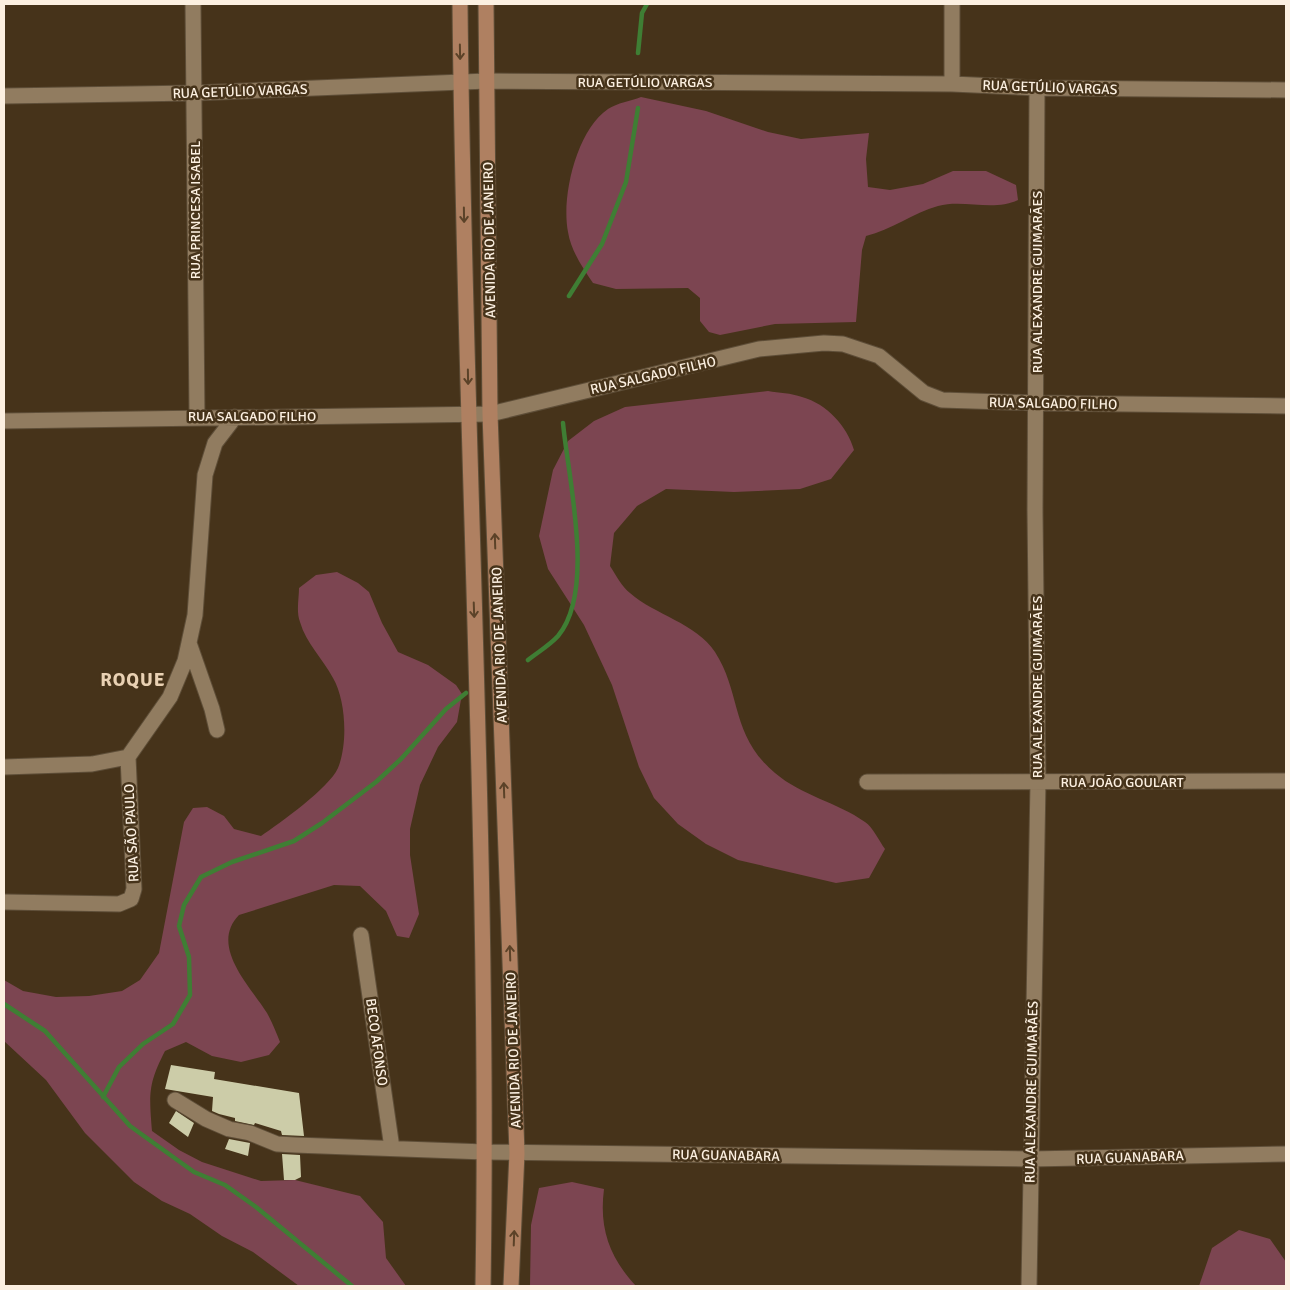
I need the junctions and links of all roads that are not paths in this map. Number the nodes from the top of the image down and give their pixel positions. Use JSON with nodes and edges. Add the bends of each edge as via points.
{"nodes":[{"id":1,"x":193,"y":4,"type":"edge"},
{"id":2,"x":460,"y":4,"type":"edge"},
{"id":3,"x":486,"y":4,"type":"edge"},
{"id":4,"x":952,"y":4,"type":"edge"},
{"id":5,"x":461,"y":81,"type":"junction"},
{"id":6,"x":487,"y":81,"type":"junction"},
{"id":7,"x":952,"y":84,"type":"junction"},
{"id":8,"x":1037,"y":88,"type":"junction"},
{"id":9,"x":1286,"y":90,"type":"edge"},
{"id":10,"x":194,"y":93,"type":"junction"},
{"id":11,"x":4,"y":96,"type":"edge"},
{"id":12,"x":1037,"y":403,"type":"junction"},
{"id":13,"x":1286,"y":406,"type":"edge"},
{"id":14,"x":469,"y":414,"type":"junction"},
{"id":15,"x":490,"y":414,"type":"junction"},
{"id":16,"x":197,"y":416,"type":"junction"},
{"id":17,"x":235,"y":417,"type":"junction"},
{"id":18,"x":4,"y":421,"type":"edge"},
{"id":19,"x":190,"y":643,"type":"junction"},
{"id":20,"x":217,"y":730,"type":"dead end"},
{"id":21,"x":128,"y":757,"type":"junction"},
{"id":22,"x":4,"y":767,"type":"edge"},
{"id":23,"x":1286,"y":781,"type":"edge"},
{"id":24,"x":867,"y":782,"type":"dead end"},
{"id":25,"x":1038,"y":782,"type":"junction"},
{"id":26,"x":4,"y":902,"type":"edge"},
{"id":27,"x":362,"y":936,"type":"dead end"},
{"id":28,"x":175,"y":1100,"type":"dead end"},
{"id":29,"x":392,"y":1148,"type":"junction"},
{"id":30,"x":485,"y":1152,"type":"junction"},
{"id":31,"x":517,"y":1153,"type":"junction"},
{"id":32,"x":1286,"y":1154,"type":"edge"},
{"id":33,"x":1030,"y":1159,"type":"junction"},
{"id":34,"x":483,"y":1286,"type":"edge"},
{"id":35,"x":512,"y":1286,"type":"edge"},
{"id":36,"x":1029,"y":1286,"type":"edge"}],
"edges":[{"from":1,"to":10,"type":"street","name":"RUA PRINCESA ISABEL"},
{"from":2,"to":5,"type":"main road","name":"AVENIDA RIO DE JANEIRO","one_way":true},
{"from":3,"to":6,"type":"main road","name":"AVENIDA RIO DE JANEIRO"},
{"from":4,"to":7,"type":"street"},
{"from":5,"to":6,"type":"street","name":"RUA GETÚLIO VARGAS"},
{"from":5,"to":10,"type":"street","name":"RUA GETÚLIO VARGAS"},
{"from":5,"to":14,"type":"main road","name":"AVENIDA RIO DE JANEIRO","one_way":true},
{"from":6,"to":7,"type":"street","name":"RUA GETÚLIO VARGAS"},
{"from":6,"to":15,"type":"main road","name":"AVENIDA RIO DE JANEIRO"},
{"from":7,"to":8,"type":"street","name":"RUA GETÚLIO VARGAS"},
{"from":8,"to":9,"type":"street","name":"RUA GETÚLIO VARGAS"},
{"from":8,"to":12,"type":"street","name":"RUA ALEXANDRE GUIMARÃES"},
{"from":10,"to":11,"type":"street","name":"RUA GETÚLIO VARGAS"},
{"from":10,"to":16,"type":"street","name":"RUA PRINCESA ISABEL"},
{"from":12,"to":13,"type":"street","name":"RUA SALGADO FILHO"},
{"from":12,"to":15,"type":"street","name":"RUA SALGADO FILHO","via":[[942,400],[924,394],[879,356],[843,344],[824,343],[759,349]]},
{"from":12,"to":25,"type":"street","name":"RUA ALEXANDRE GUIMARÃES"},
{"from":14,"to":15,"type":"street","name":"RUA SALGADO FILHO"},
{"from":14,"to":17,"type":"street","name":"RUA SALGADO FILHO"},
{"from":14,"to":30,"type":"main road","name":"AVENIDA RIO DE JANEIRO","one_way":true},
{"from":31,"to":15,"type":"main road","name":"AVENIDA RIO DE JANEIRO","one_way":true},
{"from":16,"to":17,"type":"street","name":"RUA SALGADO FILHO"},
{"from":16,"to":18,"type":"street","name":"RUA SALGADO FILHO"},
{"from":17,"to":19,"type":"street","via":[[215,443],[205,475]]},
{"from":19,"to":20,"type":"street"},
{"from":19,"to":21,"type":"street","via":[[170,697]]},
{"from":21,"to":22,"type":"street","via":[[92,764]]},
{"from":21,"to":26,"type":"street","name":"RUA SÃO PAULO","via":[[134,890],[131,899],[119,904]]},
{"from":23,"to":25,"type":"street","name":"RUA JOÃO GOULART"},
{"from":24,"to":25,"type":"street","name":"RUA JOÃO GOULART"},
{"from":25,"to":33,"type":"street","name":"RUA ALEXANDRE GUIMARÃES"},
{"from":27,"to":29,"type":"street","name":"BECO AFONSO"},
{"from":28,"to":29,"type":"street","name":"RUA GUANABARA","via":[[229,1129],[277,1144]]},
{"from":29,"to":30,"type":"street","name":"RUA GUANABARA"},
{"from":30,"to":31,"type":"street","name":"RUA GUANABARA"},
{"from":30,"to":34,"type":"main road","name":"AVENIDA RIO DE JANEIRO"},
{"from":31,"to":33,"type":"street","name":"RUA GUANABARA"},
{"from":35,"to":31,"type":"main road","name":"AVENIDA RIO DE JANEIRO","one_way":true},
{"from":32,"to":33,"type":"street","name":"RUA GUANABARA"},
{"from":33,"to":36,"type":"street","name":"RUA ALEXANDRE GUIMARÃES"}]}
